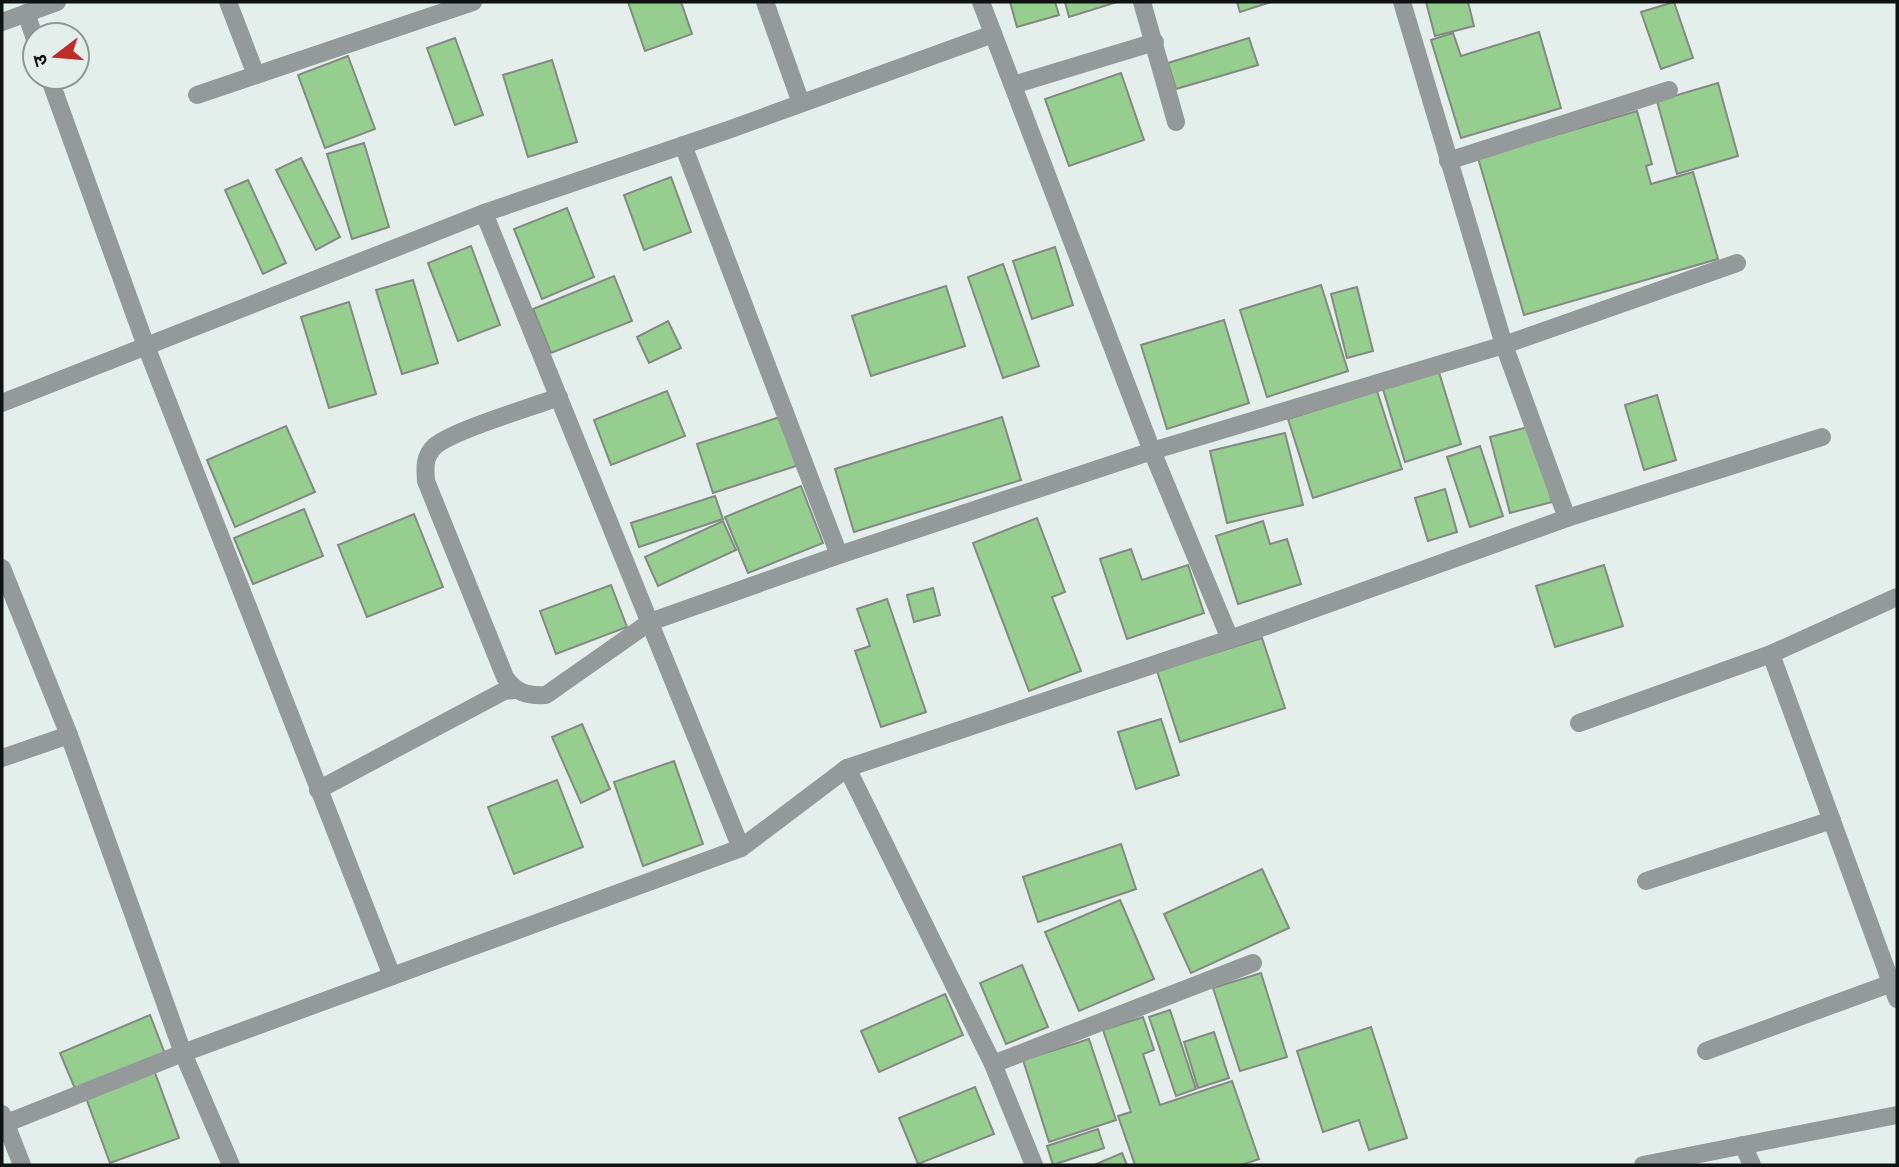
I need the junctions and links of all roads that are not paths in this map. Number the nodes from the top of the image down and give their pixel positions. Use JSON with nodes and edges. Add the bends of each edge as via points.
{"nodes":[{"id":1,"x":57,"y":2,"type":"edge"},
{"id":2,"x":228,"y":2,"type":"edge"},
{"id":3,"x":473,"y":2,"type":"edge"},
{"id":4,"x":765,"y":2,"type":"edge"},
{"id":5,"x":981,"y":2,"type":"edge"},
{"id":6,"x":1142,"y":2,"type":"edge"},
{"id":7,"x":1402,"y":2,"type":"edge"},
{"id":8,"x":26,"y":13,"type":"junction"},
{"id":9,"x":29,"y":21,"type":"edge"},
{"id":10,"x":2,"y":22,"type":"edge"},
{"id":11,"x":993,"y":34,"type":"junction"},
{"id":12,"x":1155,"y":42,"type":"junction"},
{"id":13,"x":256,"y":75,"type":"junction"},
{"id":14,"x":1013,"y":85,"type":"junction"},
{"id":15,"x":1669,"y":90,"type":"dead end"},
{"id":16,"x":54,"y":91,"type":"edge"},
{"id":17,"x":197,"y":95,"type":"dead end"},
{"id":18,"x":801,"y":103,"type":"junction"},
{"id":19,"x":1176,"y":122,"type":"dead end"},
{"id":20,"x":683,"y":145,"type":"junction"},
{"id":21,"x":1448,"y":161,"type":"junction"},
{"id":22,"x":484,"y":213,"type":"junction"},
{"id":23,"x":1737,"y":263,"type":"dead end"},
{"id":24,"x":1504,"y":345,"type":"junction"},
{"id":25,"x":146,"y":346,"type":"junction"},
{"id":26,"x":559,"y":397,"type":"junction"},
{"id":27,"x":2,"y":404,"type":"edge"},
{"id":28,"x":1822,"y":437,"type":"dead end"},
{"id":29,"x":1152,"y":451,"type":"junction"},
{"id":30,"x":1567,"y":518,"type":"junction"},
{"id":31,"x":839,"y":555,"type":"junction"},
{"id":32,"x":2,"y":568,"type":"edge"},
{"id":33,"x":1897,"y":597,"type":"edge"},
{"id":34,"x":650,"y":622,"type":"junction"},
{"id":35,"x":1230,"y":639,"type":"junction"},
{"id":36,"x":1771,"y":654,"type":"junction"},
{"id":37,"x":514,"y":690,"type":"junction"},
{"id":38,"x":1579,"y":723,"type":"dead end"},
{"id":39,"x":69,"y":735,"type":"junction"},
{"id":40,"x":2,"y":758,"type":"edge"},
{"id":41,"x":848,"y":768,"type":"junction"},
{"id":42,"x":318,"y":790,"type":"junction"},
{"id":43,"x":1832,"y":820,"type":"junction"},
{"id":44,"x":741,"y":848,"type":"junction"},
{"id":45,"x":1646,"y":881,"type":"dead end"},
{"id":46,"x":1253,"y":964,"type":"dead end"},
{"id":47,"x":392,"y":976,"type":"junction"},
{"id":48,"x":1894,"y":991,"type":"edge"},
{"id":49,"x":1706,"y":1051,"type":"dead end"},
{"id":50,"x":183,"y":1053,"type":"junction"},
{"id":51,"x":993,"y":1063,"type":"junction"},
{"id":52,"x":1897,"y":1115,"type":"edge"},
{"id":53,"x":3,"y":1121,"type":"edge"},
{"id":54,"x":1743,"y":1145,"type":"junction"},
{"id":55,"x":22,"y":1165,"type":"edge"},
{"id":56,"x":231,"y":1165,"type":"edge"},
{"id":57,"x":1034,"y":1165,"type":"edge"},
{"id":58,"x":1643,"y":1165,"type":"edge"},
{"id":59,"x":1752,"y":1165,"type":"edge"}],
"edges":[{"from":1,"to":8,"type":"street"},
{"from":2,"to":13,"type":"street"},
{"from":3,"to":13,"type":"street"},
{"from":4,"to":18,"type":"street"},
{"from":5,"to":11,"type":"street"},
{"from":6,"to":12,"type":"street"},
{"from":7,"to":21,"type":"street"},
{"from":8,"to":9,"type":"street"},
{"from":8,"to":10,"type":"street"},
{"from":11,"to":14,"type":"street"},
{"from":11,"to":18,"type":"street"},
{"from":12,"to":14,"type":"street"},
{"from":12,"to":19,"type":"street"},
{"from":13,"to":17,"type":"street"},
{"from":14,"to":29,"type":"street"},
{"from":15,"to":21,"type":"street"},
{"from":16,"to":25,"type":"street"},
{"from":18,"to":20,"type":"street"},
{"from":20,"to":22,"type":"street"},
{"from":20,"to":31,"type":"street"},
{"from":21,"to":24,"type":"street"},
{"from":22,"to":25,"type":"street"},
{"from":22,"to":26,"type":"street"},
{"from":23,"to":24,"type":"street"},
{"from":24,"to":29,"type":"street"},
{"from":24,"to":30,"type":"street"},
{"from":25,"to":27,"type":"street"},
{"from":25,"to":42,"type":"street"},
{"from":26,"to":34,"type":"street"},
{"from":26,"to":37,"type":"street","via":[[456,435],[435,446],[424,461],[426,481]]},
{"from":28,"to":30,"type":"street"},
{"from":29,"to":31,"type":"street"},
{"from":29,"to":35,"type":"street"},
{"from":30,"to":35,"type":"street"},
{"from":31,"to":34,"type":"street"},
{"from":32,"to":39,"type":"street"},
{"from":33,"to":36,"type":"street"},
{"from":34,"to":37,"type":"street","via":[[546,695]]},
{"from":34,"to":44,"type":"street"},
{"from":35,"to":41,"type":"street"},
{"from":36,"to":38,"type":"street"},
{"from":36,"to":43,"type":"street"},
{"from":37,"to":42,"type":"street","via":[[504,691]]},
{"from":39,"to":40,"type":"street"},
{"from":39,"to":50,"type":"street"},
{"from":41,"to":44,"type":"street"},
{"from":41,"to":51,"type":"street"},
{"from":42,"to":47,"type":"street"},
{"from":43,"to":45,"type":"street"},
{"from":43,"to":48,"type":"street"},
{"from":44,"to":47,"type":"street"},
{"from":46,"to":51,"type":"street"},
{"from":47,"to":50,"type":"street"},
{"from":48,"to":49,"type":"street"},
{"from":50,"to":53,"type":"street"},
{"from":50,"to":56,"type":"street"},
{"from":51,"to":57,"type":"street"},
{"from":52,"to":54,"type":"street"},
{"from":53,"to":55,"type":"street"},
{"from":54,"to":58,"type":"street"},
{"from":54,"to":59,"type":"street"}]}
